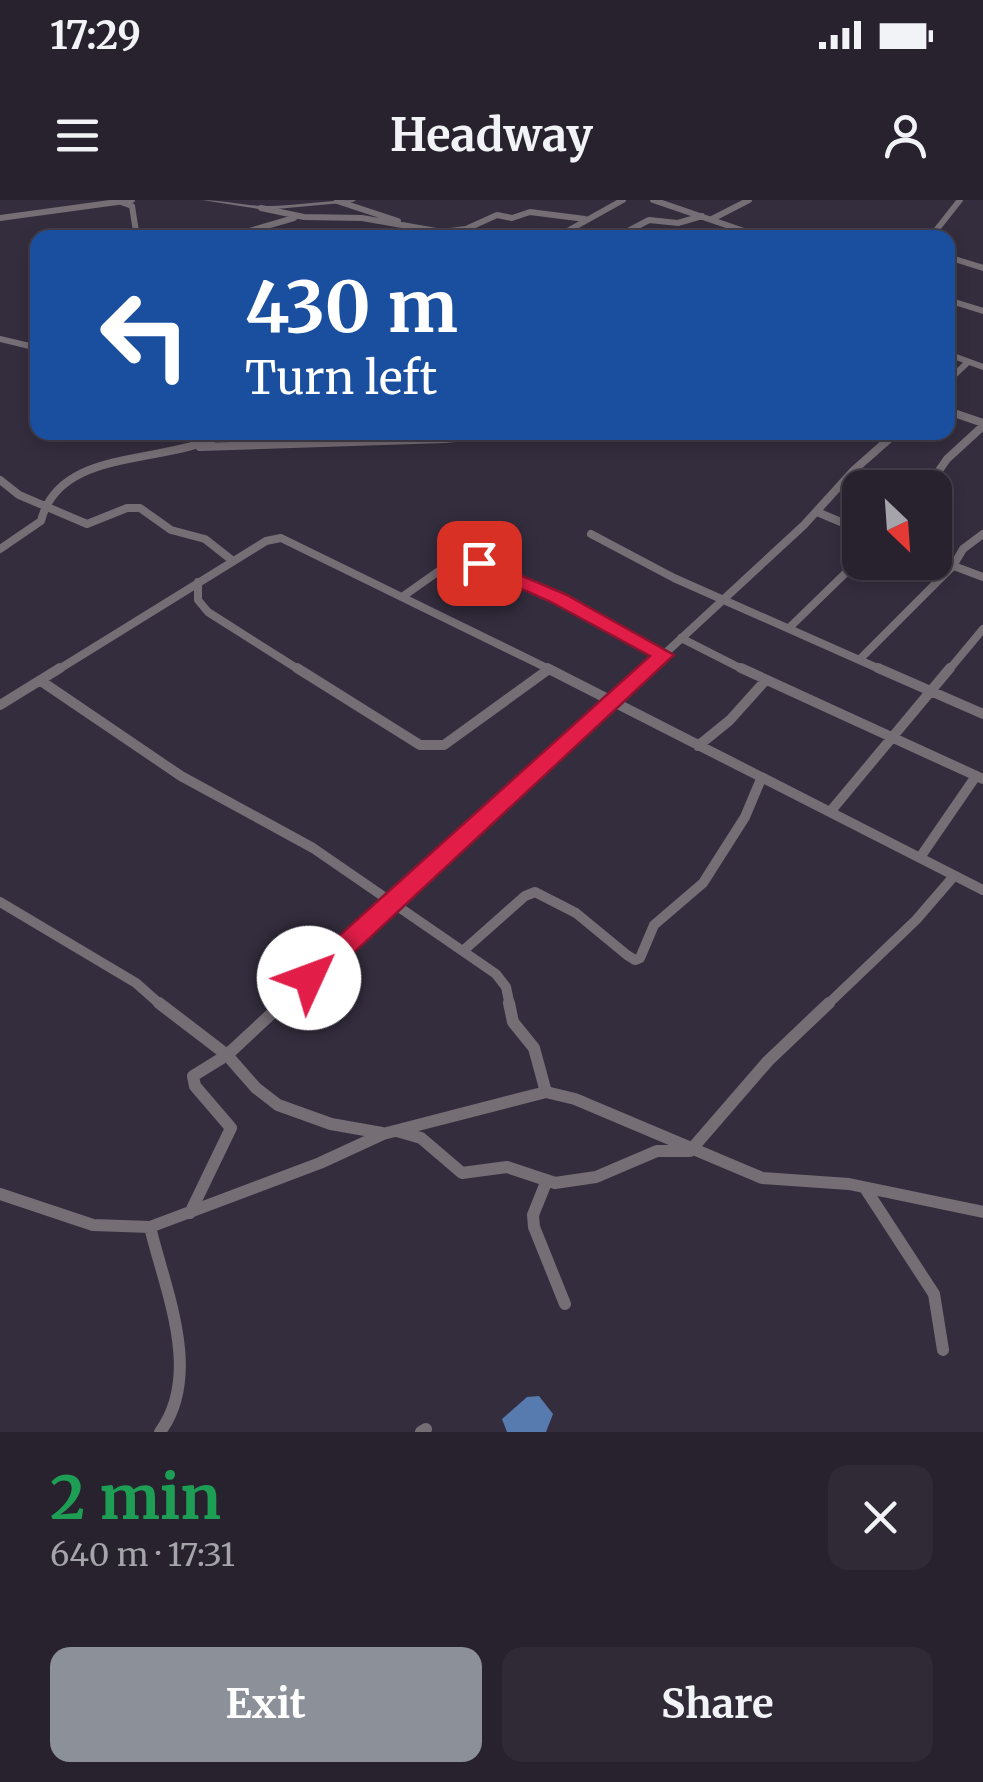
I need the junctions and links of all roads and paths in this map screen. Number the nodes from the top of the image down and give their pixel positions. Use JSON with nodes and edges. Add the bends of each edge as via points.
{"nodes":[{"id":1,"x":132,"y":200,"type":"edge"},
{"id":2,"x":207,"y":200,"type":"edge"},
{"id":3,"x":354,"y":200,"type":"edge"},
{"id":4,"x":623,"y":200,"type":"edge"},
{"id":5,"x":653,"y":200,"type":"edge"},
{"id":6,"x":749,"y":200,"type":"edge"},
{"id":7,"x":960,"y":200,"type":"edge"},
{"id":8,"x":119,"y":201,"type":"edge"},
{"id":9,"x":337,"y":202,"type":"edge"},
{"id":10,"x":261,"y":208,"type":"junction"},
{"id":11,"x":300,"y":216,"type":"junction"},
{"id":12,"x":703,"y":216,"type":"junction"},
{"id":13,"x":0,"y":218,"type":"edge"},
{"id":14,"x":712,"y":219,"type":"junction"},
{"id":15,"x":585,"y":220,"type":"junction"},
{"id":16,"x":135,"y":230,"type":"edge"},
{"id":17,"x":262,"y":230,"type":"edge"},
{"id":18,"x":428,"y":230,"type":"junction"},
{"id":19,"x":569,"y":230,"type":"edge"},
{"id":20,"x":630,"y":230,"type":"edge"},
{"id":21,"x":742,"y":230,"type":"edge"},
{"id":22,"x":936,"y":230,"type":"edge"},
{"id":23,"x":955,"y":258,"type":"edge"},
{"id":24,"x":983,"y":268,"type":"edge"},
{"id":25,"x":955,"y":302,"type":"edge"},
{"id":26,"x":983,"y":312,"type":"edge"},
{"id":27,"x":0,"y":339,"type":"edge"},
{"id":28,"x":30,"y":346,"type":"edge"},
{"id":29,"x":955,"y":357,"type":"edge"},
{"id":30,"x":968,"y":362,"type":"junction"},
{"id":31,"x":983,"y":367,"type":"edge"},
{"id":32,"x":955,"y":374,"type":"edge"},
{"id":33,"x":955,"y":413,"type":"edge"},
{"id":34,"x":983,"y":425,"type":"edge"},
{"id":35,"x":213,"y":440,"type":"edge"},
{"id":36,"x":414,"y":440,"type":"edge"},
{"id":37,"x":887,"y":440,"type":"edge"},
{"id":38,"x":200,"y":447,"type":"junction"},
{"id":39,"x":939,"y":470,"type":"edge"},
{"id":40,"x":0,"y":480,"type":"edge"},
{"id":41,"x":0,"y":494,"type":"edge"},
{"id":42,"x":19,"y":495,"type":"junction"},
{"id":43,"x":41,"y":504,"type":"junction"},
{"id":44,"x":817,"y":512,"type":"junction"},
{"id":45,"x":842,"y":522,"type":"edge"},
{"id":46,"x":591,"y":534,"type":"dead end"},
{"id":47,"x":983,"y":534,"type":"edge"},
{"id":48,"x":490,"y":535,"type":"dead end"},
{"id":49,"x":0,"y":549,"type":"edge"},
{"id":50,"x":462,"y":557,"type":"junction"},
{"id":51,"x":233,"y":561,"type":"junction"},
{"id":52,"x":953,"y":566,"type":"junction"},
{"id":53,"x":842,"y":576,"type":"edge"},
{"id":54,"x":983,"y":577,"type":"edge"},
{"id":55,"x":198,"y":582,"type":"junction"},
{"id":56,"x":402,"y":597,"type":"junction"},
{"id":57,"x":724,"y":600,"type":"junction"},
{"id":58,"x":789,"y":628,"type":"junction"},
{"id":59,"x":983,"y":628,"type":"edge"},
{"id":60,"x":681,"y":638,"type":"junction"},
{"id":61,"x":664,"y":655,"type":"junction"},
{"id":62,"x":860,"y":658,"type":"junction"},
{"id":63,"x":549,"y":670,"type":"junction"},
{"id":64,"x":41,"y":680,"type":"junction"},
{"id":65,"x":764,"y":682,"type":"junction"},
{"id":66,"x":932,"y":689,"type":"junction"},
{"id":67,"x":613,"y":700,"type":"junction"},
{"id":68,"x":0,"y":705,"type":"edge"},
{"id":69,"x":983,"y":714,"type":"edge"},
{"id":70,"x":894,"y":736,"type":"junction"},
{"id":71,"x":698,"y":746,"type":"junction"},
{"id":72,"x":761,"y":778,"type":"junction"},
{"id":73,"x":980,"y":778,"type":"edge"},
{"id":74,"x":830,"y":812,"type":"junction"},
{"id":75,"x":920,"y":856,"type":"junction"},
{"id":76,"x":954,"y":876,"type":"junction"},
{"id":77,"x":983,"y":890,"type":"edge"},
{"id":78,"x":0,"y":902,"type":"edge"},
{"id":79,"x":391,"y":902,"type":"junction"},
{"id":80,"x":464,"y":950,"type":"junction"},
{"id":81,"x":226,"y":1055,"type":"junction"},
{"id":82,"x":546,"y":1092,"type":"junction"},
{"id":83,"x":389,"y":1132,"type":"junction"},
{"id":84,"x":690,"y":1152,"type":"junction"},
{"id":85,"x":547,"y":1180,"type":"junction"},
{"id":86,"x":865,"y":1188,"type":"junction"},
{"id":87,"x":0,"y":1194,"type":"edge"},
{"id":88,"x":983,"y":1212,"type":"edge"},
{"id":89,"x":190,"y":1213,"type":"junction"},
{"id":90,"x":150,"y":1227,"type":"junction"},
{"id":91,"x":565,"y":1304,"type":"dead end"},
{"id":92,"x":943,"y":1350,"type":"dead end"},
{"id":93,"x":160,"y":1432,"type":"edge"}],
"edges":[{"from":1,"to":8,"type":"street"},
{"from":2,"to":10,"type":"street"},
{"from":3,"to":9,"type":"street"},
{"from":4,"to":15,"type":"street"},
{"from":5,"to":12,"type":"street"},
{"from":6,"to":14,"type":"street"},
{"from":7,"to":22,"type":"street"},
{"from":8,"to":13,"type":"street"},
{"from":8,"to":16,"type":"street","via":[[132,206]]},
{"from":9,"to":10,"type":"street"},
{"from":9,"to":18,"type":"street"},
{"from":10,"to":11,"type":"street"},
{"from":11,"to":17,"type":"street"},
{"from":11,"to":18,"type":"street"},
{"from":12,"to":14,"type":"street"},
{"from":12,"to":20,"type":"street","via":[[649,220]]},
{"from":14,"to":21,"type":"street"},
{"from":15,"to":18,"type":"street","via":[[530,212],[497,215],[458,230]]},
{"from":15,"to":19,"type":"street"},
{"from":23,"to":24,"type":"street"},
{"from":25,"to":26,"type":"street"},
{"from":27,"to":28,"type":"street"},
{"from":29,"to":30,"type":"street"},
{"from":30,"to":31,"type":"street"},
{"from":30,"to":32,"type":"street"},
{"from":33,"to":34,"type":"street"},
{"from":34,"to":39,"type":"street"},
{"from":35,"to":38,"type":"street"},
{"from":36,"to":38,"type":"street"},
{"from":37,"to":44,"type":"street"},
{"from":38,"to":43,"type":"street","via":[[98,466],[51,490]]},
{"from":40,"to":42,"type":"street"},
{"from":41,"to":42,"type":"street"},
{"from":42,"to":43,"type":"street"},
{"from":43,"to":49,"type":"street","via":[[41,521]]},
{"from":43,"to":51,"type":"street","via":[[86,524],[140,508],[171,530],[205,539]]},
{"from":44,"to":45,"type":"street"},
{"from":44,"to":57,"type":"street"},
{"from":46,"to":57,"type":"street"},
{"from":47,"to":52,"type":"street"},
{"from":48,"to":50,"type":"street"},
{"from":50,"to":56,"type":"street"},
{"from":50,"to":61,"type":"street","via":[[558,598]]},
{"from":51,"to":55,"type":"street"},
{"from":51,"to":56,"type":"street","via":[[274,538],[288,539]]},
{"from":52,"to":54,"type":"street"},
{"from":52,"to":62,"type":"street"},
{"from":53,"to":58,"type":"street"},
{"from":55,"to":63,"type":"street","via":[[198,600],[208,612],[420,744],[444,745]]},
{"from":55,"to":64,"type":"street"},
{"from":56,"to":63,"type":"street"},
{"from":57,"to":58,"type":"street"},
{"from":57,"to":60,"type":"street"},
{"from":58,"to":62,"type":"street"},
{"from":59,"to":66,"type":"street"},
{"from":60,"to":61,"type":"street"},
{"from":60,"to":65,"type":"street"},
{"from":61,"to":67,"type":"street"},
{"from":62,"to":66,"type":"street"},
{"from":63,"to":67,"type":"street"},
{"from":64,"to":68,"type":"street"},
{"from":64,"to":79,"type":"street","via":[[181,776],[313,848]]},
{"from":65,"to":70,"type":"street"},
{"from":65,"to":71,"type":"street"},
{"from":66,"to":69,"type":"street"},
{"from":66,"to":70,"type":"street"},
{"from":67,"to":71,"type":"street"},
{"from":67,"to":79,"type":"street"},
{"from":70,"to":73,"type":"street"},
{"from":70,"to":74,"type":"street"},
{"from":71,"to":72,"type":"street"},
{"from":72,"to":74,"type":"street"},
{"from":72,"to":80,"type":"street","via":[[703,883],[654,925],[640,958],[627,956],[576,913],[535,892]]},
{"from":73,"to":75,"type":"street"},
{"from":74,"to":75,"type":"street"},
{"from":75,"to":76,"type":"street"},
{"from":76,"to":77,"type":"street"},
{"from":76,"to":84,"type":"street","via":[[768,1060]]},
{"from":78,"to":81,"type":"street","via":[[136,983]]},
{"from":79,"to":80,"type":"street"},
{"from":79,"to":81,"type":"street"},
{"from":80,"to":82,"type":"street","via":[[506,988]]},
{"from":81,"to":83,"type":"street","via":[[278,1105],[331,1124]]},
{"from":81,"to":89,"type":"street","via":[[192,1076],[231,1128],[224,1156]]},
{"from":82,"to":83,"type":"street"},
{"from":82,"to":84,"type":"street","via":[[575,1098]]},
{"from":83,"to":85,"type":"street","via":[[422,1138],[462,1173],[507,1167]]},
{"from":83,"to":89,"type":"street"},
{"from":84,"to":85,"type":"street","via":[[657,1151],[596,1177]]},
{"from":84,"to":86,"type":"street","via":[[762,1178]]},
{"from":85,"to":91,"type":"street","via":[[534,1227]]},
{"from":86,"to":88,"type":"street"},
{"from":86,"to":92,"type":"street","via":[[934,1294]]},
{"from":87,"to":90,"type":"street","via":[[87,1224],[126,1231]]},
{"from":89,"to":90,"type":"street"},
{"from":90,"to":93,"type":"street","via":[[181,1355],[174,1412]]}]}
